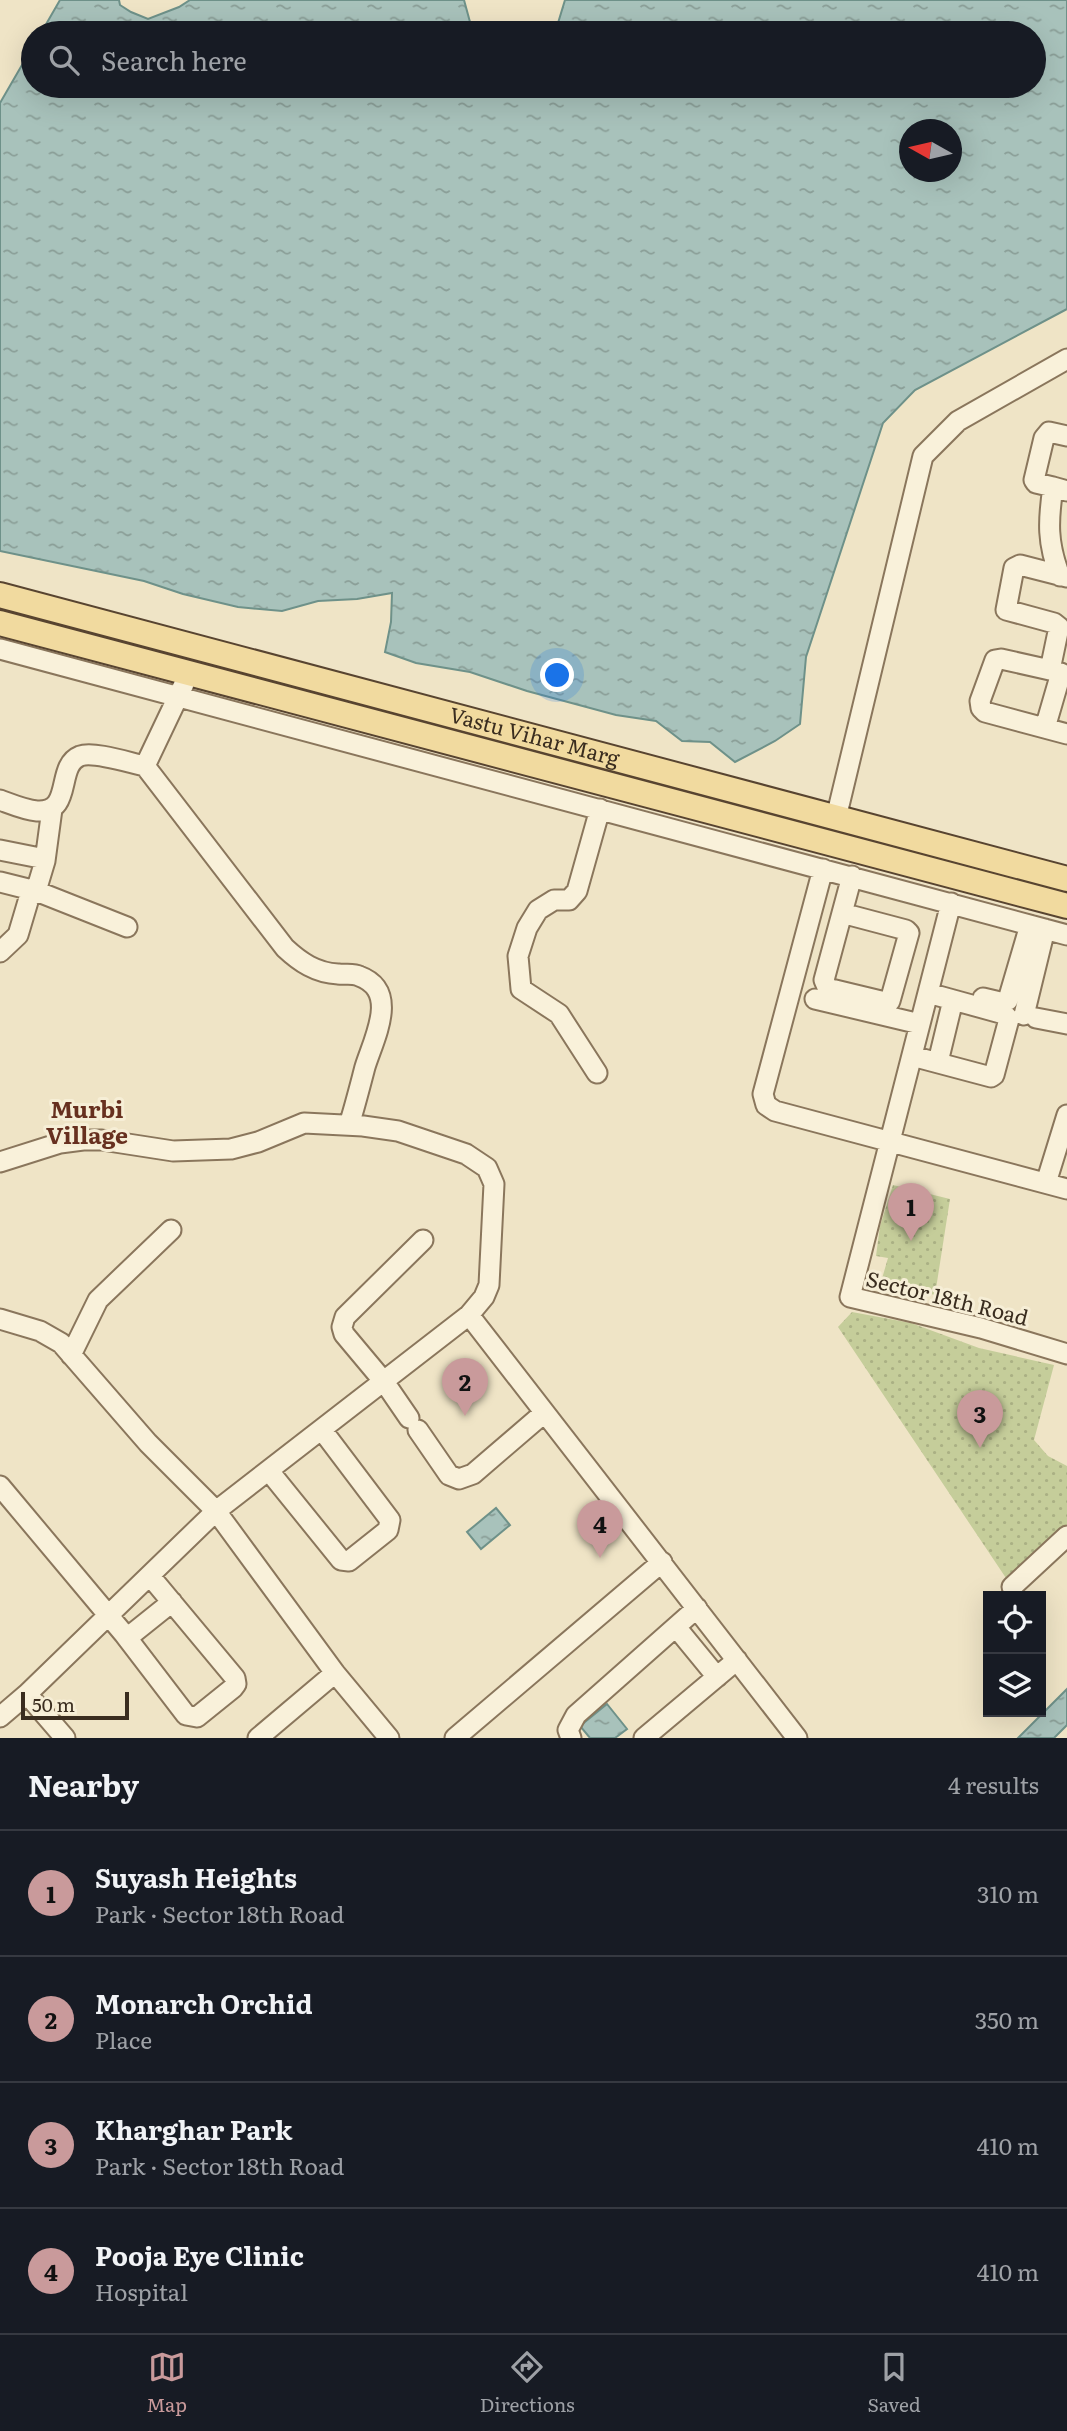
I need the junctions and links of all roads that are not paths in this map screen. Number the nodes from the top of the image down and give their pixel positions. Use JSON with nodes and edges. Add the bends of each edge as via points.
{"nodes":[{"id":1,"x":1067,"y":359,"type":"edge"},
{"id":2,"x":1067,"y":436,"type":"edge"},
{"id":3,"x":1060,"y":489,"type":"edge"},
{"id":4,"x":1064,"y":576,"type":"edge"},
{"id":5,"x":0,"y":595,"type":"edge"},
{"id":6,"x":0,"y":622,"type":"edge"},
{"id":7,"x":0,"y":649,"type":"edge"},
{"id":8,"x":188,"y":672,"type":"junction"},
{"id":9,"x":1059,"y":673,"type":"edge"},
{"id":10,"x":179,"y":696,"type":"junction"},
{"id":11,"x":1045,"y":728,"type":"junction"},
{"id":12,"x":1067,"y":734,"type":"edge"},
{"id":13,"x":145,"y":766,"type":"junction"},
{"id":14,"x":0,"y":800,"type":"edge"},
{"id":15,"x":52,"y":809,"type":"junction"},
{"id":16,"x":600,"y":809,"type":"junction"},
{"id":17,"x":836,"y":818,"type":"junction"},
{"id":18,"x":0,"y":850,"type":"edge"},
{"id":19,"x":45,"y":859,"type":"junction"},
{"id":20,"x":823,"y":869,"type":"junction"},
{"id":21,"x":852,"y":876,"type":"junction"},
{"id":22,"x":1067,"y":879,"type":"edge"},
{"id":23,"x":0,"y":882,"type":"edge"},
{"id":24,"x":36,"y":891,"type":"junction"},
{"id":25,"x":951,"y":903,"type":"junction"},
{"id":26,"x":1067,"y":906,"type":"edge"},
{"id":27,"x":853,"y":916,"type":"dead end"},
{"id":28,"x":127,"y":927,"type":"dead end"},
{"id":29,"x":1038,"y":927,"type":"junction"},
{"id":30,"x":1067,"y":935,"type":"edge"},
{"id":31,"x":0,"y":951,"type":"edge"},
{"id":32,"x":930,"y":989,"type":"junction"},
{"id":33,"x":815,"y":999,"type":"dead end"},
{"id":34,"x":953,"y":1000,"type":"junction"},
{"id":35,"x":920,"y":1024,"type":"junction"},
{"id":36,"x":1067,"y":1024,"type":"edge"},
{"id":37,"x":912,"y":1056,"type":"junction"},
{"id":38,"x":938,"y":1062,"type":"junction"},
{"id":39,"x":597,"y":1073,"type":"dead end"},
{"id":40,"x":1067,"y":1115,"type":"edge"},
{"id":41,"x":349,"y":1125,"type":"junction"},
{"id":42,"x":890,"y":1142,"type":"junction"},
{"id":43,"x":0,"y":1162,"type":"edge"},
{"id":44,"x":1046,"y":1183,"type":"junction"},
{"id":45,"x":1067,"y":1189,"type":"edge"},
{"id":46,"x":171,"y":1230,"type":"dead end"},
{"id":47,"x":423,"y":1240,"type":"dead end"},
{"id":48,"x":469,"y":1315,"type":"junction"},
{"id":49,"x":0,"y":1320,"type":"edge"},
{"id":50,"x":1067,"y":1354,"type":"edge"},
{"id":51,"x":71,"y":1355,"type":"junction"},
{"id":52,"x":385,"y":1382,"type":"junction"},
{"id":53,"x":544,"y":1413,"type":"junction"},
{"id":54,"x":322,"y":1430,"type":"junction"},
{"id":55,"x":269,"y":1471,"type":"junction"},
{"id":56,"x":0,"y":1486,"type":"edge"},
{"id":57,"x":216,"y":1511,"type":"junction"},
{"id":58,"x":1067,"y":1536,"type":"edge"},
{"id":59,"x":662,"y":1562,"type":"junction"},
{"id":60,"x":150,"y":1576,"type":"junction"},
{"id":61,"x":1012,"y":1587,"type":"dead end"},
{"id":62,"x":172,"y":1602,"type":"junction"},
{"id":63,"x":697,"y":1608,"type":"junction"},
{"id":64,"x":108,"y":1616,"type":"junction"},
{"id":65,"x":676,"y":1627,"type":"junction"},
{"id":66,"x":127,"y":1638,"type":"junction"},
{"id":67,"x":737,"y":1660,"type":"junction"},
{"id":68,"x":335,"y":1673,"type":"junction"},
{"id":69,"x":718,"y":1677,"type":"junction"},
{"id":70,"x":27,"y":1694,"type":"junction"},
{"id":71,"x":0,"y":1717,"type":"edge"},
{"id":72,"x":65,"y":1738,"type":"edge"},
{"id":73,"x":258,"y":1738,"type":"edge"},
{"id":74,"x":389,"y":1738,"type":"edge"},
{"id":75,"x":455,"y":1738,"type":"edge"},
{"id":76,"x":571,"y":1738,"type":"edge"},
{"id":77,"x":644,"y":1738,"type":"edge"},
{"id":78,"x":797,"y":1738,"type":"edge"}],
"edges":[{"from":1,"to":17,"type":"street","via":[[958,421],[923,456]]},
{"from":2,"to":3,"type":"street","via":[[1046,434],[1036,463],[1034,480]]},
{"from":3,"to":4,"type":"street","via":[[1048,525],[1052,557]]},
{"from":4,"to":9,"type":"street","via":[[1017,566],[1005,606],[1009,612],[1059,627]]},
{"from":5,"to":17,"type":"main road","name":"Vastu Vihar Marg"},
{"from":6,"to":8,"type":"main road","name":"Vastu Vihar Marg"},
{"from":7,"to":10,"type":"street"},
{"from":8,"to":10,"type":"street"},
{"from":8,"to":26,"type":"main road","name":"Vastu Vihar Marg"},
{"from":9,"to":11,"type":"street"},
{"from":9,"to":11,"type":"street","via":[[995,660],[980,701],[985,712]]},
{"from":10,"to":13,"type":"street"},
{"from":10,"to":16,"type":"street"},
{"from":11,"to":12,"type":"street"},
{"from":13,"to":15,"type":"street","via":[[80,756],[71,763],[59,802]]},
{"from":13,"to":41,"type":"street","via":[[285,948],[315,969],[370,981],[381,994],[380,1025]]},
{"from":14,"to":15,"type":"street","via":[[37,811]]},
{"from":15,"to":19,"type":"street"},
{"from":16,"to":20,"type":"street"},
{"from":16,"to":39,"type":"street","via":[[577,891],[569,900],[554,900],[538,910],[518,956],[521,989],[559,1014]]},
{"from":17,"to":22,"type":"main road","name":"Vastu Vihar Marg"},
{"from":18,"to":19,"type":"street"},
{"from":19,"to":24,"type":"street"},
{"from":20,"to":21,"type":"street"},
{"from":20,"to":42,"type":"street","via":[[763,1094],[766,1105],[775,1111]]},
{"from":21,"to":25,"type":"street"},
{"from":21,"to":27,"type":"street","via":[[825,984],[890,1001],[909,933]]},
{"from":23,"to":24,"type":"street"},
{"from":24,"to":28,"type":"street"},
{"from":24,"to":31,"type":"street","via":[[29,898],[18,935]]},
{"from":25,"to":29,"type":"street"},
{"from":25,"to":32,"type":"street","name":"Sector 18th Road"},
{"from":29,"to":30,"type":"street"},
{"from":29,"to":32,"type":"street","via":[[1008,1000]]},
{"from":29,"to":36,"type":"street","via":[[1030,1016]]},
{"from":32,"to":34,"type":"street"},
{"from":32,"to":35,"type":"street","name":"Sector 18th Road"},
{"from":33,"to":35,"type":"street"},
{"from":34,"to":38,"type":"street"},
{"from":34,"to":38,"type":"street","via":[[1009,1019],[991,1077]]},
{"from":35,"to":37,"type":"street","name":"Sector 18th Road"},
{"from":37,"to":38,"type":"street"},
{"from":37,"to":42,"type":"street","name":"Sector 18th Road"},
{"from":40,"to":44,"type":"street"},
{"from":41,"to":43,"type":"street","via":[[304,1123],[232,1149],[173,1151],[83,1139]]},
{"from":41,"to":48,"type":"street","via":[[398,1131],[436,1142],[487,1168],[494,1184],[489,1285]]},
{"from":42,"to":44,"type":"street"},
{"from":42,"to":50,"type":"street","name":"Sector 18th Road","via":[[850,1297]]},
{"from":44,"to":45,"type":"street"},
{"from":46,"to":51,"type":"street","via":[[98,1300]]},
{"from":47,"to":52,"type":"street","via":[[345,1317],[342,1327]]},
{"from":48,"to":52,"type":"street"},
{"from":48,"to":53,"type":"street"},
{"from":49,"to":51,"type":"street","via":[[40,1331]]},
{"from":51,"to":57,"type":"street","via":[[148,1443]]},
{"from":52,"to":53,"type":"street","via":[[449,1475],[459,1479],[473,1474]]},
{"from":52,"to":54,"type":"street"},
{"from":53,"to":59,"type":"street"},
{"from":54,"to":55,"type":"street"},
{"from":54,"to":55,"type":"street","via":[[390,1520],[388,1530],[349,1561],[341,1560]]},
{"from":55,"to":57,"type":"street"},
{"from":56,"to":64,"type":"street"},
{"from":57,"to":60,"type":"street"},
{"from":57,"to":68,"type":"street"},
{"from":58,"to":61,"type":"street"},
{"from":59,"to":63,"type":"street"},
{"from":59,"to":75,"type":"street"},
{"from":60,"to":62,"type":"street"},
{"from":60,"to":64,"type":"street"},
{"from":62,"to":66,"type":"street"},
{"from":62,"to":66,"type":"street","via":[[235,1678],[233,1688],[197,1717],[186,1715]]},
{"from":63,"to":65,"type":"street"},
{"from":63,"to":67,"type":"street"},
{"from":64,"to":66,"type":"street"},
{"from":64,"to":70,"type":"street"},
{"from":65,"to":69,"type":"street"},
{"from":65,"to":76,"type":"street","via":[[576,1715],[568,1730]]},
{"from":67,"to":69,"type":"street"},
{"from":67,"to":78,"type":"street"},
{"from":68,"to":73,"type":"street"},
{"from":68,"to":74,"type":"street"},
{"from":69,"to":77,"type":"street"},
{"from":70,"to":71,"type":"street"},
{"from":70,"to":72,"type":"street"}]}
